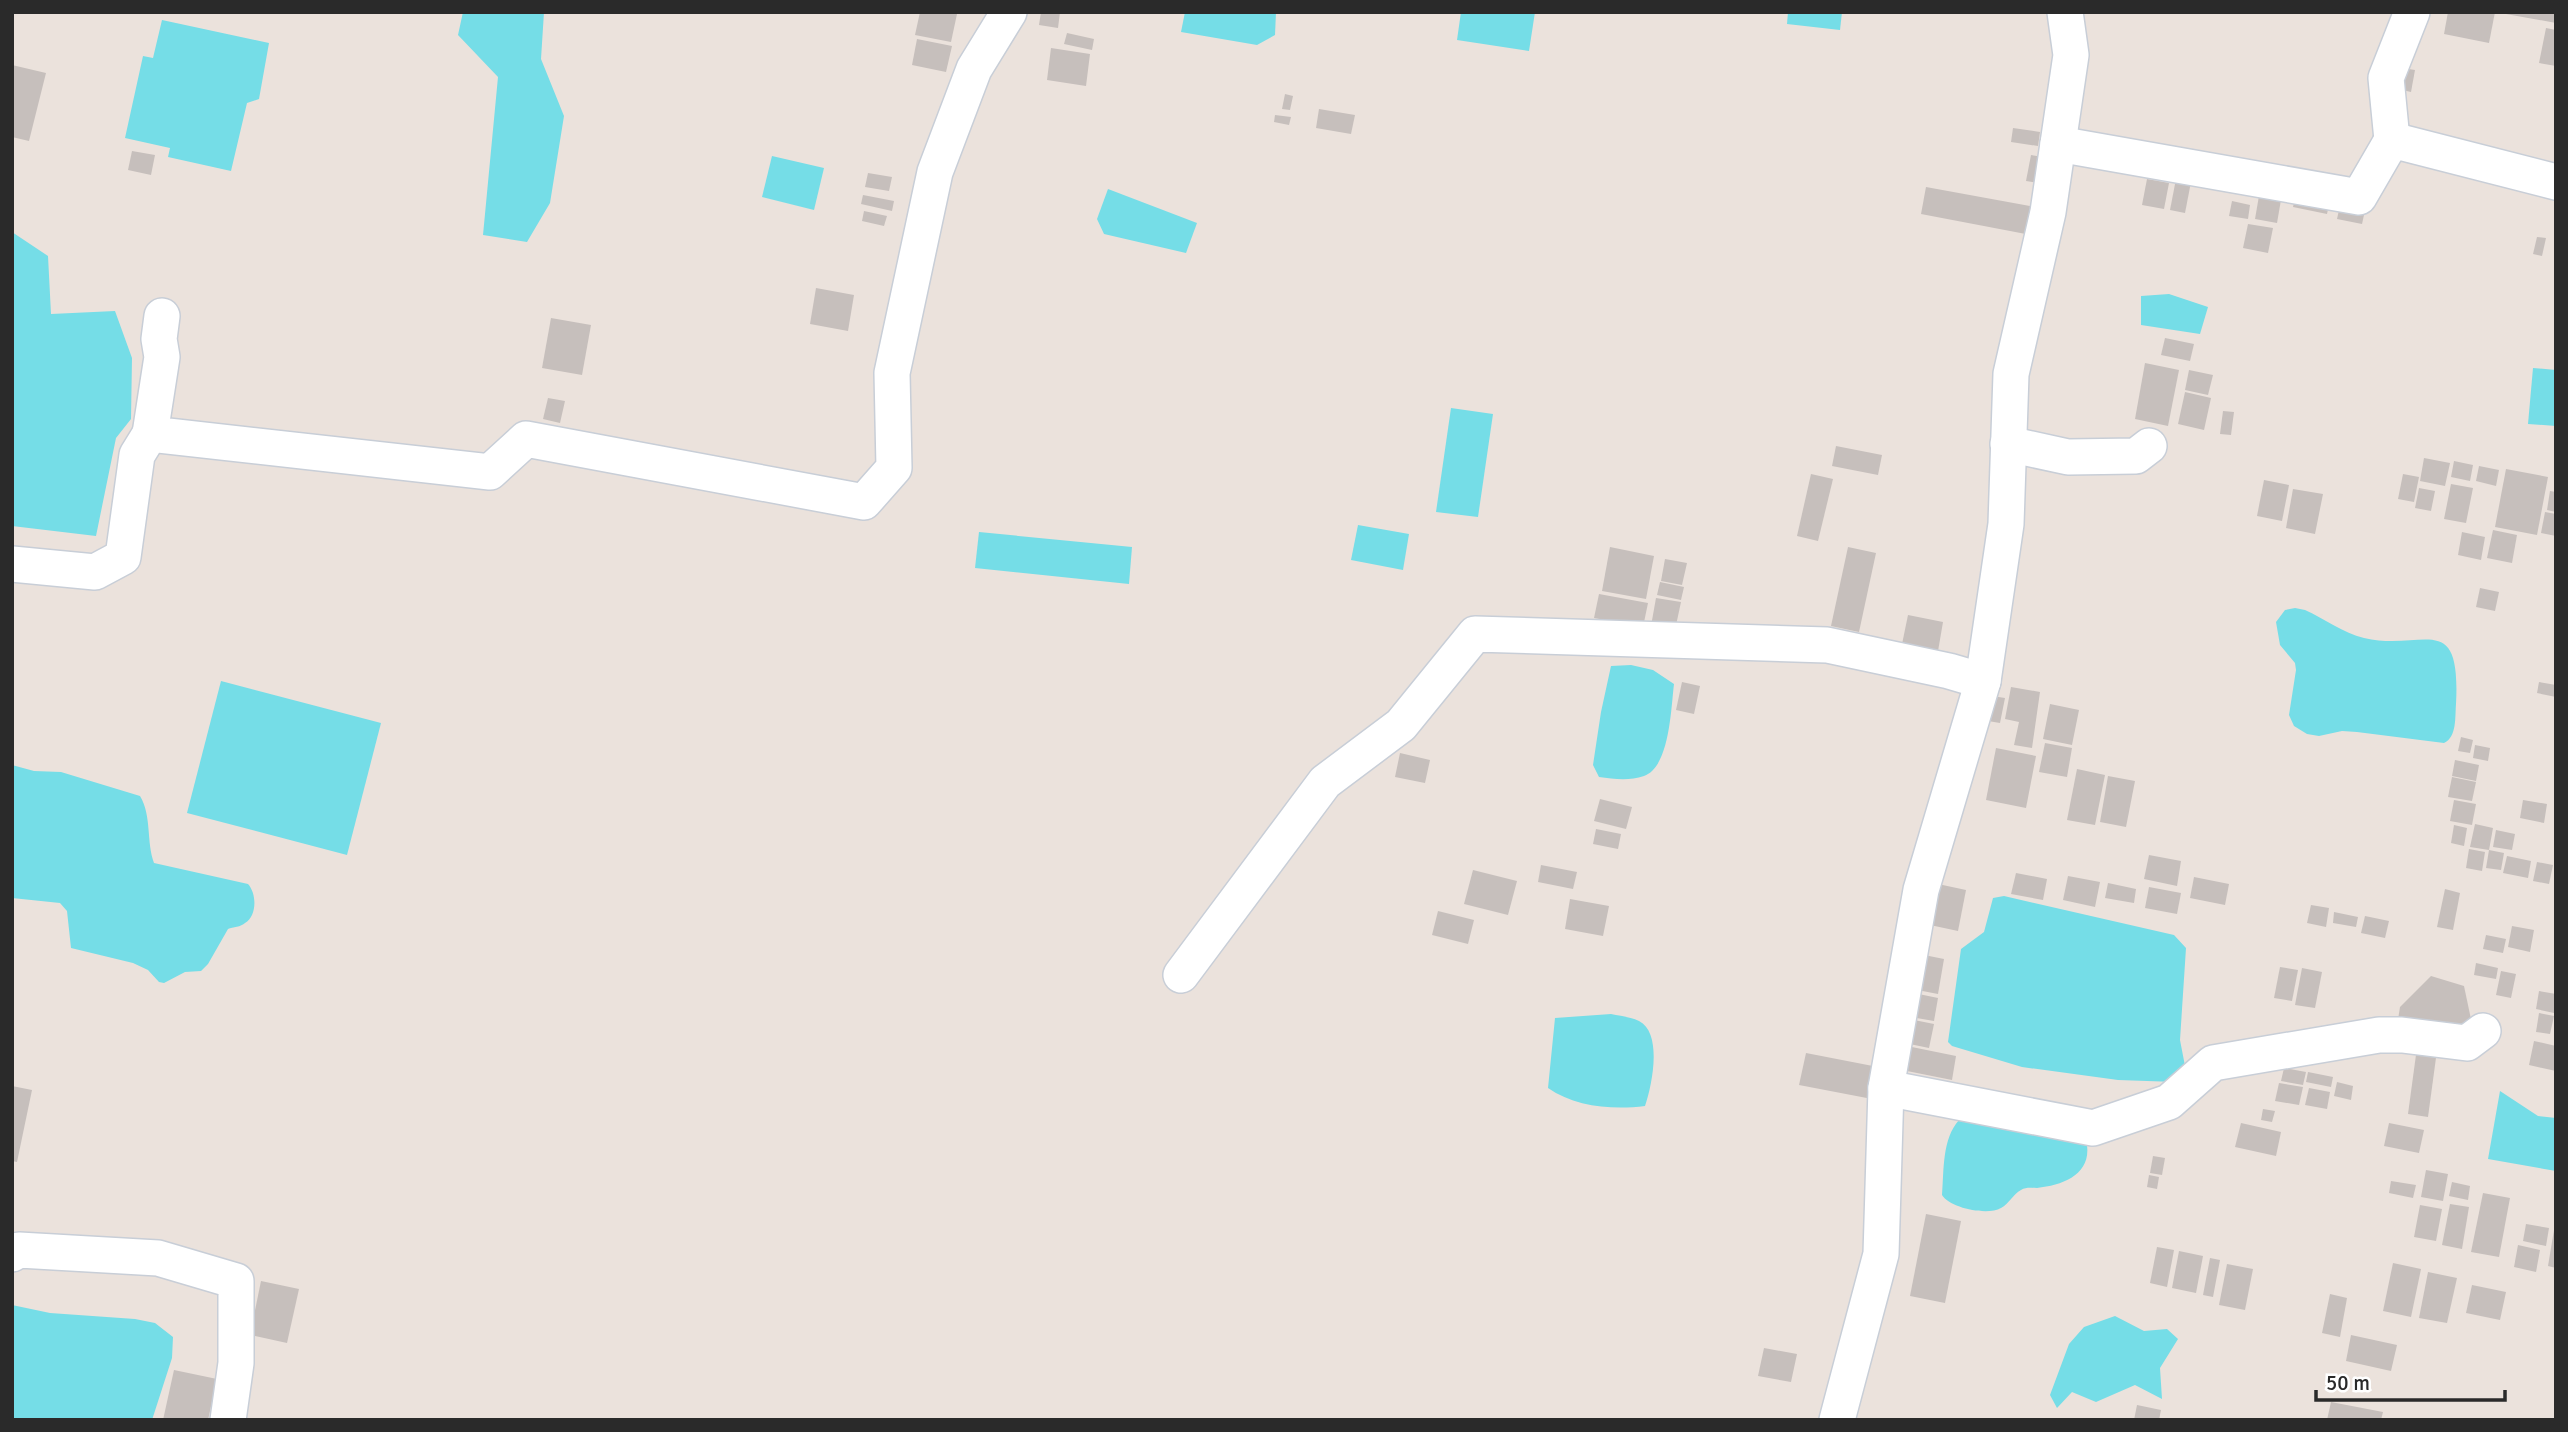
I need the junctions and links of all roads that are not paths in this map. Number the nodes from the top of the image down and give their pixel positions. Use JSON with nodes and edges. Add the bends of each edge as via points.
{"nodes":[{"id":1,"x":1009,"y":12,"type":"edge"},
{"id":2,"x":2065,"y":12,"type":"edge"},
{"id":3,"x":2412,"y":12,"type":"edge"},
{"id":4,"x":2392,"y":140,"type":"junction"},
{"id":5,"x":2059,"y":144,"type":"junction"},
{"id":6,"x":2556,"y":182,"type":"edge"},
{"id":7,"x":162,"y":316,"type":"dead end"},
{"id":8,"x":150,"y":435,"type":"junction"},
{"id":9,"x":2008,"y":444,"type":"junction"},
{"id":10,"x":2149,"y":446,"type":"dead end"},
{"id":11,"x":12,"y":564,"type":"edge"},
{"id":12,"x":1983,"y":681,"type":"junction"},
{"id":13,"x":1181,"y":975,"type":"dead end"},
{"id":14,"x":2483,"y":1031,"type":"dead end"},
{"id":15,"x":1886,"y":1088,"type":"junction"},
{"id":16,"x":12,"y":1254,"type":"edge"},
{"id":17,"x":229,"y":1420,"type":"edge"},
{"id":18,"x":1838,"y":1420,"type":"edge"}],
"edges":[{"from":1,"to":8,"type":"street","via":[[974,69],[935,172],[892,373],[894,468],[864,502],[526,439],[490,472]]},
{"from":2,"to":5,"type":"street","via":[[2071,55]]},
{"from":3,"to":4,"type":"street","via":[[2386,78]]},
{"from":4,"to":5,"type":"street","via":[[2359,197]]},
{"from":4,"to":6,"type":"street"},
{"from":5,"to":9,"type":"street","via":[[2011,374]]},
{"from":7,"to":8,"type":"street","via":[[162,357]]},
{"from":8,"to":11,"type":"street","via":[[137,455],[123,557],[95,572]]},
{"from":9,"to":10,"type":"street","via":[[2068,457],[2136,456]]},
{"from":9,"to":12,"type":"street","via":[[2006,524]]},
{"from":12,"to":13,"type":"street","via":[[1827,645],[1475,634],[1401,726],[1325,782]]},
{"from":12,"to":15,"type":"street","via":[[1921,890]]},
{"from":14,"to":15,"type":"street","via":[[2467,1043],[2379,1035],[2213,1063],[2169,1102],[2092,1128]]},
{"from":15,"to":18,"type":"street","via":[[1881,1254]]},
{"from":16,"to":17,"type":"street","via":[[19,1250],[158,1258],[236,1281],[236,1363]]}]}
